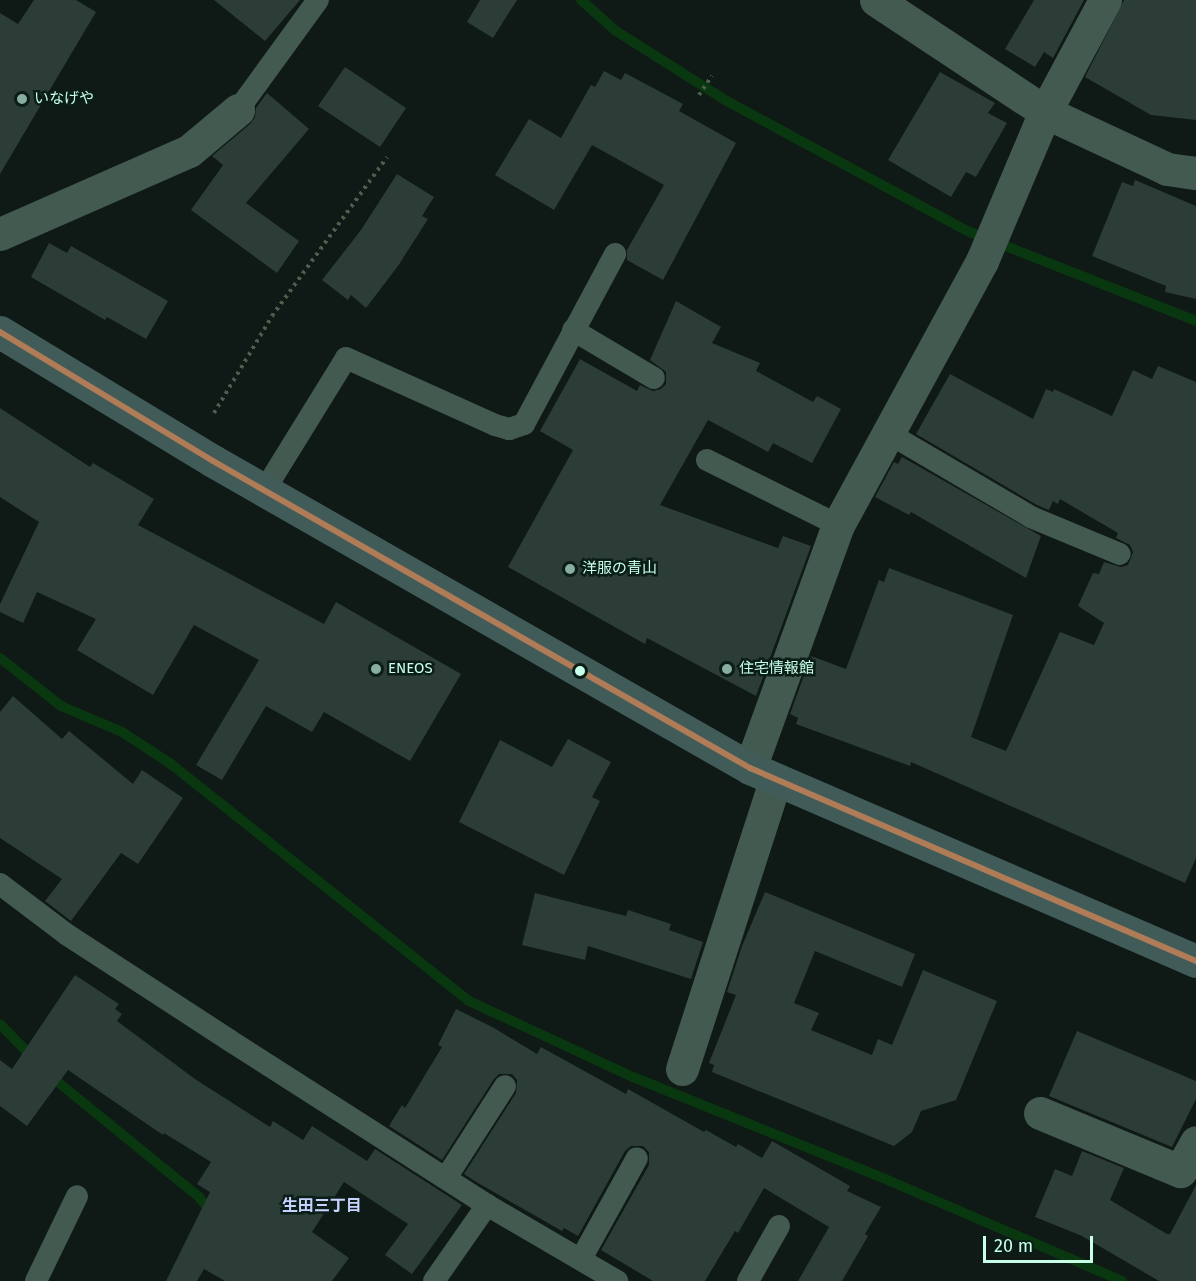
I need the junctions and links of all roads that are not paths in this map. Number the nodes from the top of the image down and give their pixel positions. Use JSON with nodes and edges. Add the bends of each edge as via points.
{"nodes":[{"id":1,"x":318,"y":0,"type":"edge"},
{"id":2,"x":876,"y":0,"type":"edge"},
{"id":3,"x":1105,"y":0,"type":"edge"},
{"id":4,"x":238,"y":110,"type":"joint"},
{"id":5,"x":1045,"y":112,"type":"junction"},
{"id":6,"x":1196,"y":172,"type":"edge"},
{"id":7,"x":0,"y":234,"type":"edge"},
{"id":8,"x":615,"y":254,"type":"dead end"},
{"id":9,"x":573,"y":330,"type":"junction"},
{"id":10,"x":0,"y":332,"type":"edge"},
{"id":11,"x":654,"y":378,"type":"dead end"},
{"id":12,"x":888,"y":434,"type":"junction"},
{"id":13,"x":707,"y":460,"type":"dead end"},
{"id":14,"x":264,"y":491,"type":"junction"},
{"id":15,"x":838,"y":525,"type":"junction"},
{"id":16,"x":1120,"y":555,"type":"dead end"},
{"id":17,"x":762,"y":775,"type":"junction"},
{"id":18,"x":2,"y":892,"type":"edge"},
{"id":19,"x":1196,"y":961,"type":"edge"},
{"id":20,"x":682,"y":1069,"type":"dead end"},
{"id":21,"x":505,"y":1086,"type":"dead end"},
{"id":22,"x":1040,"y":1113,"type":"dead end"},
{"id":23,"x":1196,"y":1142,"type":"edge"},
{"id":24,"x":637,"y":1158,"type":"dead end"},
{"id":25,"x":446,"y":1178,"type":"junction"},
{"id":26,"x":77,"y":1196,"type":"dead end"},
{"id":27,"x":487,"y":1205,"type":"junction"},
{"id":28,"x":779,"y":1226,"type":"dead end"},
{"id":29,"x":581,"y":1259,"type":"junction"},
{"id":30,"x":36,"y":1281,"type":"edge"},
{"id":31,"x":434,"y":1281,"type":"edge"},
{"id":32,"x":617,"y":1281,"type":"edge"},
{"id":33,"x":748,"y":1281,"type":"edge"}],
"edges":[{"from":1,"to":4,"type":"lane"},
{"from":2,"to":5,"type":"street"},
{"from":3,"to":5,"type":"street"},
{"from":4,"to":7,"type":"street","via":[[189,151]]},
{"from":5,"to":6,"type":"street","via":[[1167,169]]},
{"from":5,"to":12,"type":"street","via":[[982,261]]},
{"from":8,"to":9,"type":"lane"},
{"from":9,"to":11,"type":"lane"},
{"from":9,"to":14,"type":"lane","via":[[524,424],[509,429],[346,358]]},
{"from":10,"to":14,"type":"main road"},
{"from":12,"to":15,"type":"street"},
{"from":12,"to":16,"type":"lane","via":[[1031,517]]},
{"from":13,"to":15,"type":"lane"},
{"from":14,"to":17,"type":"main road"},
{"from":15,"to":17,"type":"street"},
{"from":17,"to":19,"type":"main road"},
{"from":17,"to":20,"type":"street"},
{"from":18,"to":25,"type":"lane"},
{"from":21,"to":25,"type":"lane"},
{"from":22,"to":23,"type":"street","via":[[1180,1171]]},
{"from":24,"to":29,"type":"lane"},
{"from":25,"to":27,"type":"lane"},
{"from":26,"to":30,"type":"lane"},
{"from":27,"to":29,"type":"lane"},
{"from":27,"to":31,"type":"lane"},
{"from":28,"to":33,"type":"lane"},
{"from":29,"to":32,"type":"lane"}]}
